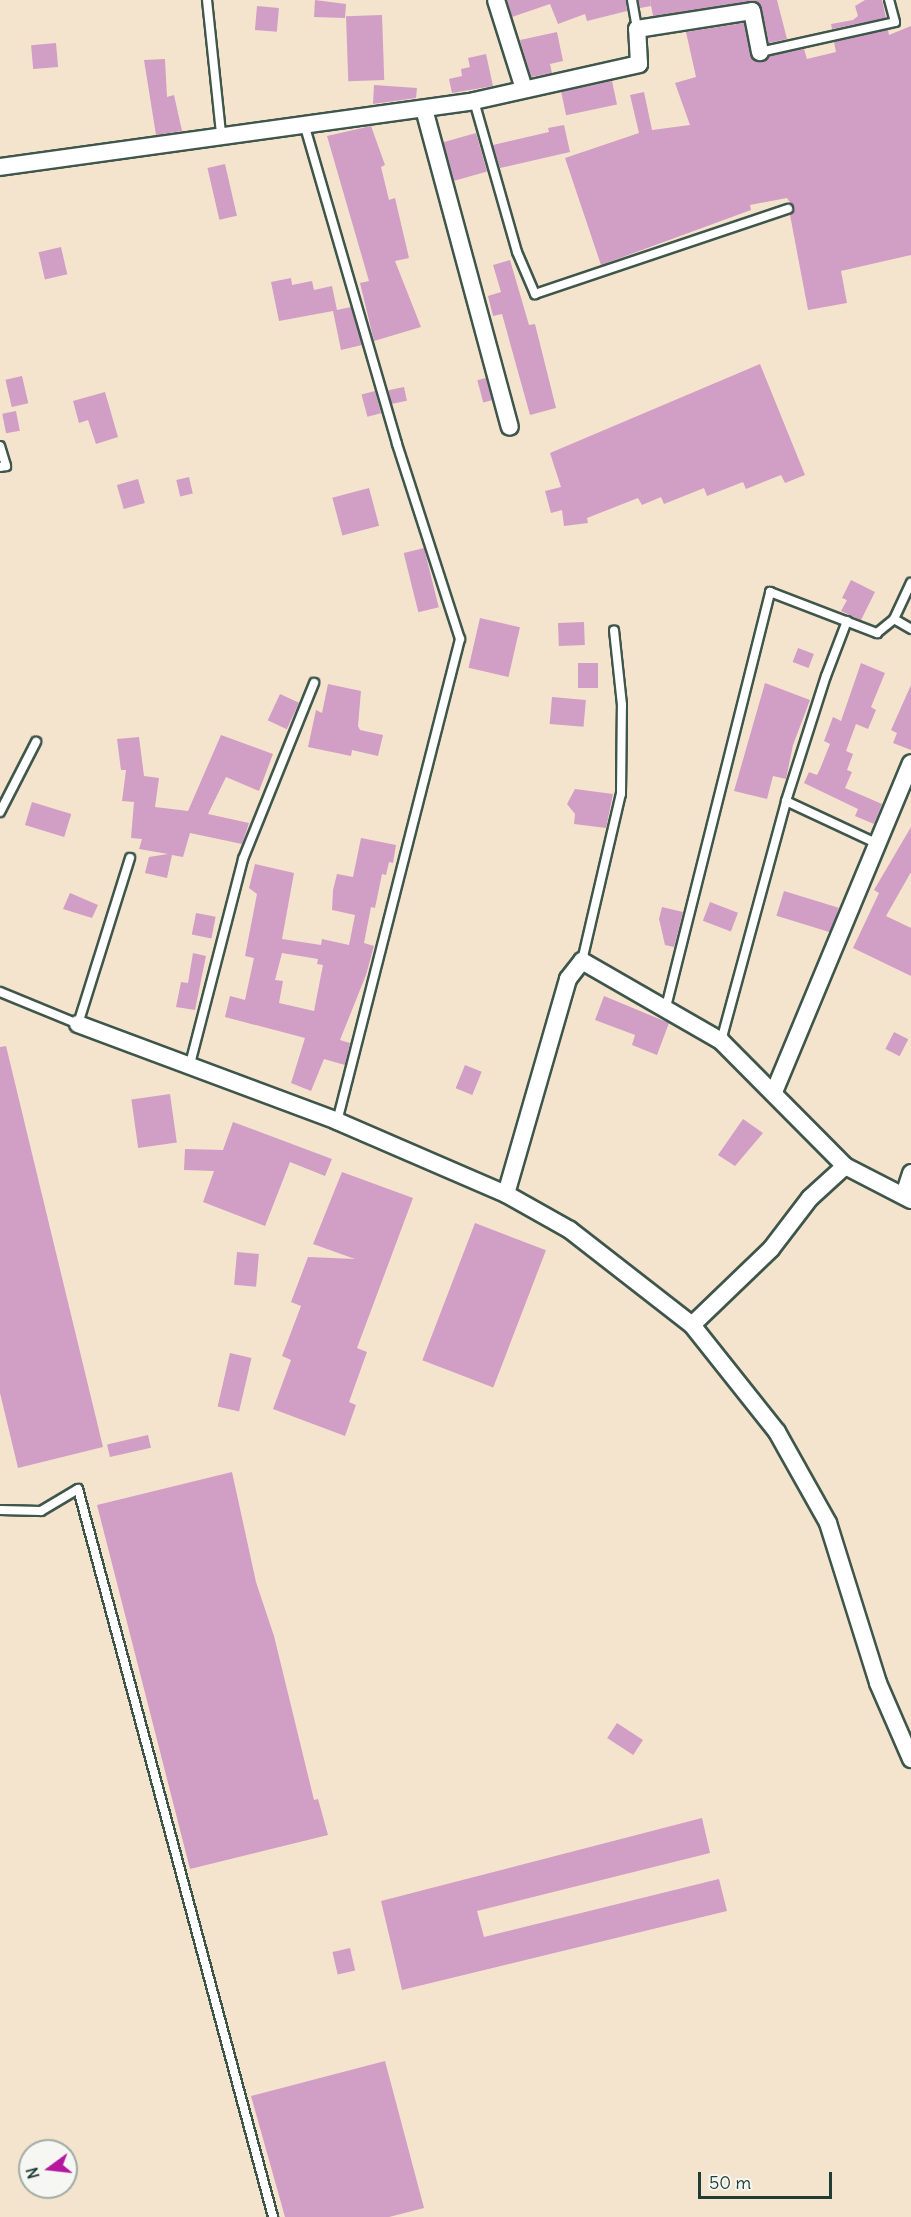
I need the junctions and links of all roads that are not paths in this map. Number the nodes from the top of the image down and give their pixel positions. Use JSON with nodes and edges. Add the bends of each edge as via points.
{"nodes":[{"id":1,"x":207,"y":0,"type":"edge"},
{"id":2,"x":495,"y":0,"type":"edge"},
{"id":3,"x":632,"y":0,"type":"edge"},
{"id":4,"x":889,"y":0,"type":"edge"},
{"id":5,"x":751,"y":5,"type":"edge"},
{"id":6,"x":637,"y":29,"type":"junction"},
{"id":7,"x":760,"y":52,"type":"joint"},
{"id":8,"x":524,"y":89,"type":"junction"},
{"id":9,"x":474,"y":101,"type":"junction"},
{"id":10,"x":424,"y":109,"type":"junction"},
{"id":11,"x":305,"y":127,"type":"junction"},
{"id":12,"x":221,"y":134,"type":"junction"},
{"id":13,"x":0,"y":167,"type":"edge"},
{"id":14,"x":788,"y":209,"type":"dead end"},
{"id":15,"x":510,"y":427,"type":"dead end"},
{"id":16,"x":0,"y":446,"type":"edge"},
{"id":17,"x":0,"y":467,"type":"edge"},
{"id":18,"x":911,"y":583,"type":"edge"},
{"id":19,"x":894,"y":619,"type":"junction"},
{"id":20,"x":848,"y":621,"type":"junction"},
{"id":21,"x":911,"y":629,"type":"edge"},
{"id":22,"x":614,"y":630,"type":"dead end"},
{"id":23,"x":314,"y":683,"type":"dead end"},
{"id":24,"x":36,"y":742,"type":"dead end"},
{"id":25,"x":911,"y":763,"type":"edge"},
{"id":26,"x":786,"y":801,"type":"junction"},
{"id":27,"x":0,"y":812,"type":"edge"},
{"id":28,"x":878,"y":844,"type":"junction"},
{"id":29,"x":130,"y":858,"type":"dead end"},
{"id":30,"x":582,"y":961,"type":"junction"},
{"id":31,"x":0,"y":992,"type":"edge"},
{"id":32,"x":666,"y":1007,"type":"junction"},
{"id":33,"x":78,"y":1024,"type":"junction"},
{"id":34,"x":721,"y":1041,"type":"junction"},
{"id":35,"x":189,"y":1068,"type":"junction"},
{"id":36,"x":774,"y":1092,"type":"junction"},
{"id":37,"x":337,"y":1121,"type":"junction"},
{"id":38,"x":845,"y":1166,"type":"junction"},
{"id":39,"x":911,"y":1173,"type":"edge"},
{"id":40,"x":506,"y":1194,"type":"junction"},
{"id":41,"x":907,"y":1197,"type":"edge"},
{"id":42,"x":692,"y":1325,"type":"junction"},
{"id":43,"x":0,"y":1510,"type":"edge"},
{"id":44,"x":911,"y":1759,"type":"edge"},
{"id":45,"x":273,"y":2217,"type":"edge"}],
"edges":[{"from":1,"to":12,"type":"lane"},
{"from":2,"to":8,"type":"street"},
{"from":3,"to":6,"type":"lane"},
{"from":4,"to":7,"type":"lane","via":[[895,22]]},
{"from":5,"to":6,"type":"street"},
{"from":5,"to":7,"type":"street"},
{"from":6,"to":8,"type":"street","via":[[639,64]]},
{"from":8,"to":9,"type":"street"},
{"from":9,"to":10,"type":"street"},
{"from":9,"to":14,"type":"lane","via":[[517,252],[535,294]]},
{"from":10,"to":11,"type":"street"},
{"from":10,"to":15,"type":"street"},
{"from":11,"to":12,"type":"street"},
{"from":11,"to":37,"type":"lane","via":[[397,444],[460,639]]},
{"from":12,"to":13,"type":"street"},
{"from":16,"to":17,"type":"lane","via":[[6,466]]},
{"from":18,"to":19,"type":"lane"},
{"from":19,"to":20,"type":"lane","via":[[877,633]]},
{"from":19,"to":21,"type":"lane"},
{"from":20,"to":26,"type":"lane"},
{"from":20,"to":32,"type":"lane","via":[[770,592]]},
{"from":22,"to":30,"type":"lane","via":[[622,705],[621,794]]},
{"from":23,"to":35,"type":"lane","via":[[243,859]]},
{"from":24,"to":27,"type":"lane"},
{"from":25,"to":28,"type":"street"},
{"from":26,"to":28,"type":"lane"},
{"from":26,"to":34,"type":"lane"},
{"from":28,"to":36,"type":"street"},
{"from":29,"to":33,"type":"lane"},
{"from":30,"to":32,"type":"street"},
{"from":30,"to":40,"type":"street","via":[[567,979]]},
{"from":31,"to":33,"type":"lane"},
{"from":32,"to":34,"type":"street"},
{"from":33,"to":35,"type":"street"},
{"from":34,"to":36,"type":"street"},
{"from":35,"to":37,"type":"street"},
{"from":36,"to":38,"type":"street"},
{"from":37,"to":40,"type":"street"},
{"from":38,"to":41,"type":"street"},
{"from":38,"to":42,"type":"street","via":[[810,1198],[771,1249]]},
{"from":39,"to":41,"type":"street"},
{"from":40,"to":42,"type":"street","via":[[596,1249]]},
{"from":42,"to":44,"type":"street","via":[[777,1432],[828,1523],[878,1683]]},
{"from":43,"to":45,"type":"lane","via":[[41,1511],[78,1489]]}]}
